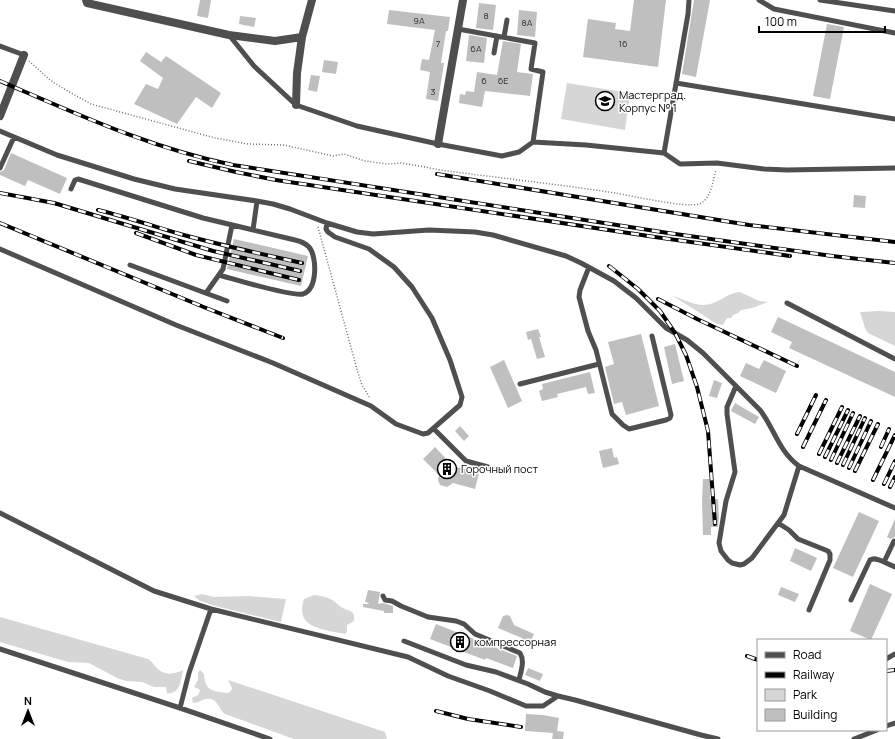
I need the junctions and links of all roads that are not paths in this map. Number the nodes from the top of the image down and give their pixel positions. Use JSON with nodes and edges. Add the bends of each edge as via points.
{"nodes":[{"id":1,"x":312,"y":0,"type":"edge"},
{"id":2,"x":463,"y":0,"type":"edge"},
{"id":3,"x":689,"y":0,"type":"edge"},
{"id":4,"x":759,"y":0,"type":"edge"},
{"id":5,"x":820,"y":0,"type":"edge"},
{"id":6,"x":87,"y":1,"type":"edge"},
{"id":7,"x":895,"y":11,"type":"edge"},
{"id":8,"x":507,"y":20,"type":"dead end"},
{"id":9,"x":458,"y":29,"type":"junction"},
{"id":10,"x":895,"y":32,"type":"edge"},
{"id":11,"x":229,"y":35,"type":"junction"},
{"id":12,"x":497,"y":36,"type":"junction"},
{"id":13,"x":504,"y":37,"type":"junction"},
{"id":14,"x":302,"y":38,"type":"junction"},
{"id":15,"x":0,"y":46,"type":"edge"},
{"id":16,"x":494,"y":53,"type":"dead end"},
{"id":17,"x":24,"y":55,"type":"joint"},
{"id":18,"x":676,"y":82,"type":"junction"},
{"id":19,"x":296,"y":105,"type":"junction"},
{"id":20,"x":0,"y":116,"type":"edge"},
{"id":21,"x":895,"y":119,"type":"edge"},
{"id":22,"x":0,"y":131,"type":"edge"},
{"id":23,"x":14,"y":137,"type":"junction"},
{"id":24,"x":533,"y":142,"type":"junction"},
{"id":25,"x":438,"y":144,"type":"junction"},
{"id":26,"x":664,"y":153,"type":"junction"},
{"id":27,"x":0,"y":168,"type":"edge"},
{"id":28,"x":895,"y":168,"type":"edge"},
{"id":29,"x":71,"y":189,"type":"dead end"},
{"id":30,"x":257,"y":201,"type":"junction"},
{"id":31,"x":327,"y":223,"type":"junction"},
{"id":32,"x":232,"y":225,"type":"junction"},
{"id":33,"x":253,"y":230,"type":"junction"},
{"id":34,"x":0,"y":249,"type":"edge"},
{"id":35,"x":130,"y":266,"type":"dead end"},
{"id":36,"x":589,"y":267,"type":"junction"},
{"id":37,"x":219,"y":275,"type":"junction"},
{"id":38,"x":206,"y":293,"type":"junction"},
{"id":39,"x":227,"y":301,"type":"dead end"},
{"id":40,"x":787,"y":302,"type":"dead end"},
{"id":41,"x":652,"y":336,"type":"dead end"},
{"id":42,"x":895,"y":359,"type":"edge"},
{"id":43,"x":599,"y":364,"type":"junction"},
{"id":44,"x":520,"y":384,"type":"dead end"},
{"id":45,"x":736,"y":386,"type":"junction"},
{"id":46,"x":434,"y":429,"type":"junction"},
{"id":47,"x":799,"y":466,"type":"junction"},
{"id":48,"x":488,"y":467,"type":"dead end"},
{"id":49,"x":895,"y":508,"type":"edge"},
{"id":50,"x":0,"y":513,"type":"edge"},
{"id":51,"x":778,"y":523,"type":"junction"},
{"id":52,"x":894,"y":541,"type":"dead end"},
{"id":53,"x":884,"y":562,"type":"junction"},
{"id":54,"x":895,"y":567,"type":"edge"},
{"id":55,"x":383,"y":596,"type":"dead end"},
{"id":56,"x":851,"y":600,"type":"dead end"},
{"id":57,"x":211,"y":609,"type":"junction"},
{"id":58,"x":808,"y":610,"type":"dead end"},
{"id":59,"x":404,"y":641,"type":"dead end"},
{"id":60,"x":0,"y":649,"type":"edge"},
{"id":61,"x":519,"y":680,"type":"junction"},
{"id":62,"x":558,"y":696,"type":"junction"},
{"id":63,"x":180,"y":708,"type":"junction"},
{"id":64,"x":874,"y":731,"type":"edge"},
{"id":65,"x":270,"y":739,"type":"edge"},
{"id":66,"x":718,"y":739,"type":"edge"},
{"id":67,"x":854,"y":739,"type":"edge"}],
"edges":[{"from":1,"to":14,"type":"street"},
{"from":2,"to":9,"type":"street"},
{"from":3,"to":18,"type":"lane"},
{"from":4,"to":10,"type":"lane","via":[[774,9]]},
{"from":5,"to":7,"type":"lane"},
{"from":6,"to":11,"type":"street"},
{"from":8,"to":13,"type":"lane"},
{"from":9,"to":12,"type":"lane"},
{"from":9,"to":25,"type":"street"},
{"from":11,"to":14,"type":"street","via":[[275,41]]},
{"from":11,"to":19,"type":"lane","via":[[254,66]]},
{"from":12,"to":13,"type":"lane"},
{"from":12,"to":16,"type":"lane"},
{"from":13,"to":24,"type":"lane","via":[[535,42],[531,69],[542,72]]},
{"from":14,"to":19,"type":"street"},
{"from":15,"to":17,"type":"lane"},
{"from":17,"to":20,"type":"street"},
{"from":18,"to":21,"type":"lane"},
{"from":18,"to":26,"type":"lane"},
{"from":19,"to":25,"type":"lane","via":[[357,126]]},
{"from":22,"to":23,"type":"lane"},
{"from":23,"to":27,"type":"lane"},
{"from":23,"to":30,"type":"lane","via":[[64,157],[142,181],[175,189]]},
{"from":24,"to":25,"type":"lane","via":[[519,152],[502,156]]},
{"from":24,"to":26,"type":"lane"},
{"from":26,"to":28,"type":"lane","via":[[680,164],[717,163],[786,170]]},
{"from":29,"to":32,"type":"lane","via":[[78,179]]},
{"from":30,"to":31,"type":"lane","via":[[290,209]]},
{"from":30,"to":33,"type":"lane"},
{"from":31,"to":36,"type":"lane","via":[[373,234],[429,230],[475,232],[566,256]]},
{"from":31,"to":46,"type":"lane","via":[[326,229],[330,234],[369,249],[394,267],[412,287],[432,318],[462,397],[460,406]]},
{"from":32,"to":33,"type":"lane"},
{"from":32,"to":37,"type":"lane"},
{"from":33,"to":37,"type":"lane","via":[[301,241],[309,247],[315,268],[310,288],[303,294],[289,293]]},
{"from":34,"to":46,"type":"lane","via":[[176,325],[273,363],[378,410],[396,424],[423,434]]},
{"from":35,"to":38,"type":"lane"},
{"from":36,"to":43,"type":"lane","via":[[579,296]]},
{"from":36,"to":45,"type":"lane","via":[[614,281],[636,298],[666,328],[695,346]]},
{"from":37,"to":38,"type":"lane"},
{"from":38,"to":39,"type":"lane"},
{"from":40,"to":42,"type":"lane"},
{"from":41,"to":43,"type":"lane","via":[[671,411],[670,418],[629,429],[623,426],[612,414]]},
{"from":43,"to":44,"type":"lane"},
{"from":45,"to":47,"type":"lane","via":[[764,416],[782,449]]},
{"from":45,"to":51,"type":"lane","via":[[727,414],[735,472],[726,501],[719,548],[732,563],[744,564],[752,558]]},
{"from":46,"to":48,"type":"lane","via":[[466,461]]},
{"from":47,"to":49,"type":"lane"},
{"from":47,"to":51,"type":"lane","via":[[789,504]]},
{"from":50,"to":57,"type":"lane","via":[[154,591]]},
{"from":51,"to":58,"type":"lane","via":[[798,539],[830,554],[830,560]]},
{"from":52,"to":53,"type":"lane"},
{"from":53,"to":54,"type":"lane"},
{"from":53,"to":56,"type":"lane","via":[[873,558],[870,560]]},
{"from":55,"to":61,"type":"lane","via":[[386,600],[428,617],[464,624],[475,634],[520,653],[523,662]]},
{"from":57,"to":62,"type":"lane","via":[[408,656],[448,676],[526,706],[543,706]]},
{"from":57,"to":63,"type":"lane"},
{"from":59,"to":61,"type":"lane"},
{"from":60,"to":63,"type":"lane"},
{"from":61,"to":62,"type":"lane"},
{"from":62,"to":66,"type":"lane"},
{"from":63,"to":65,"type":"lane"},
{"from":64,"to":67,"type":"lane"}]}
